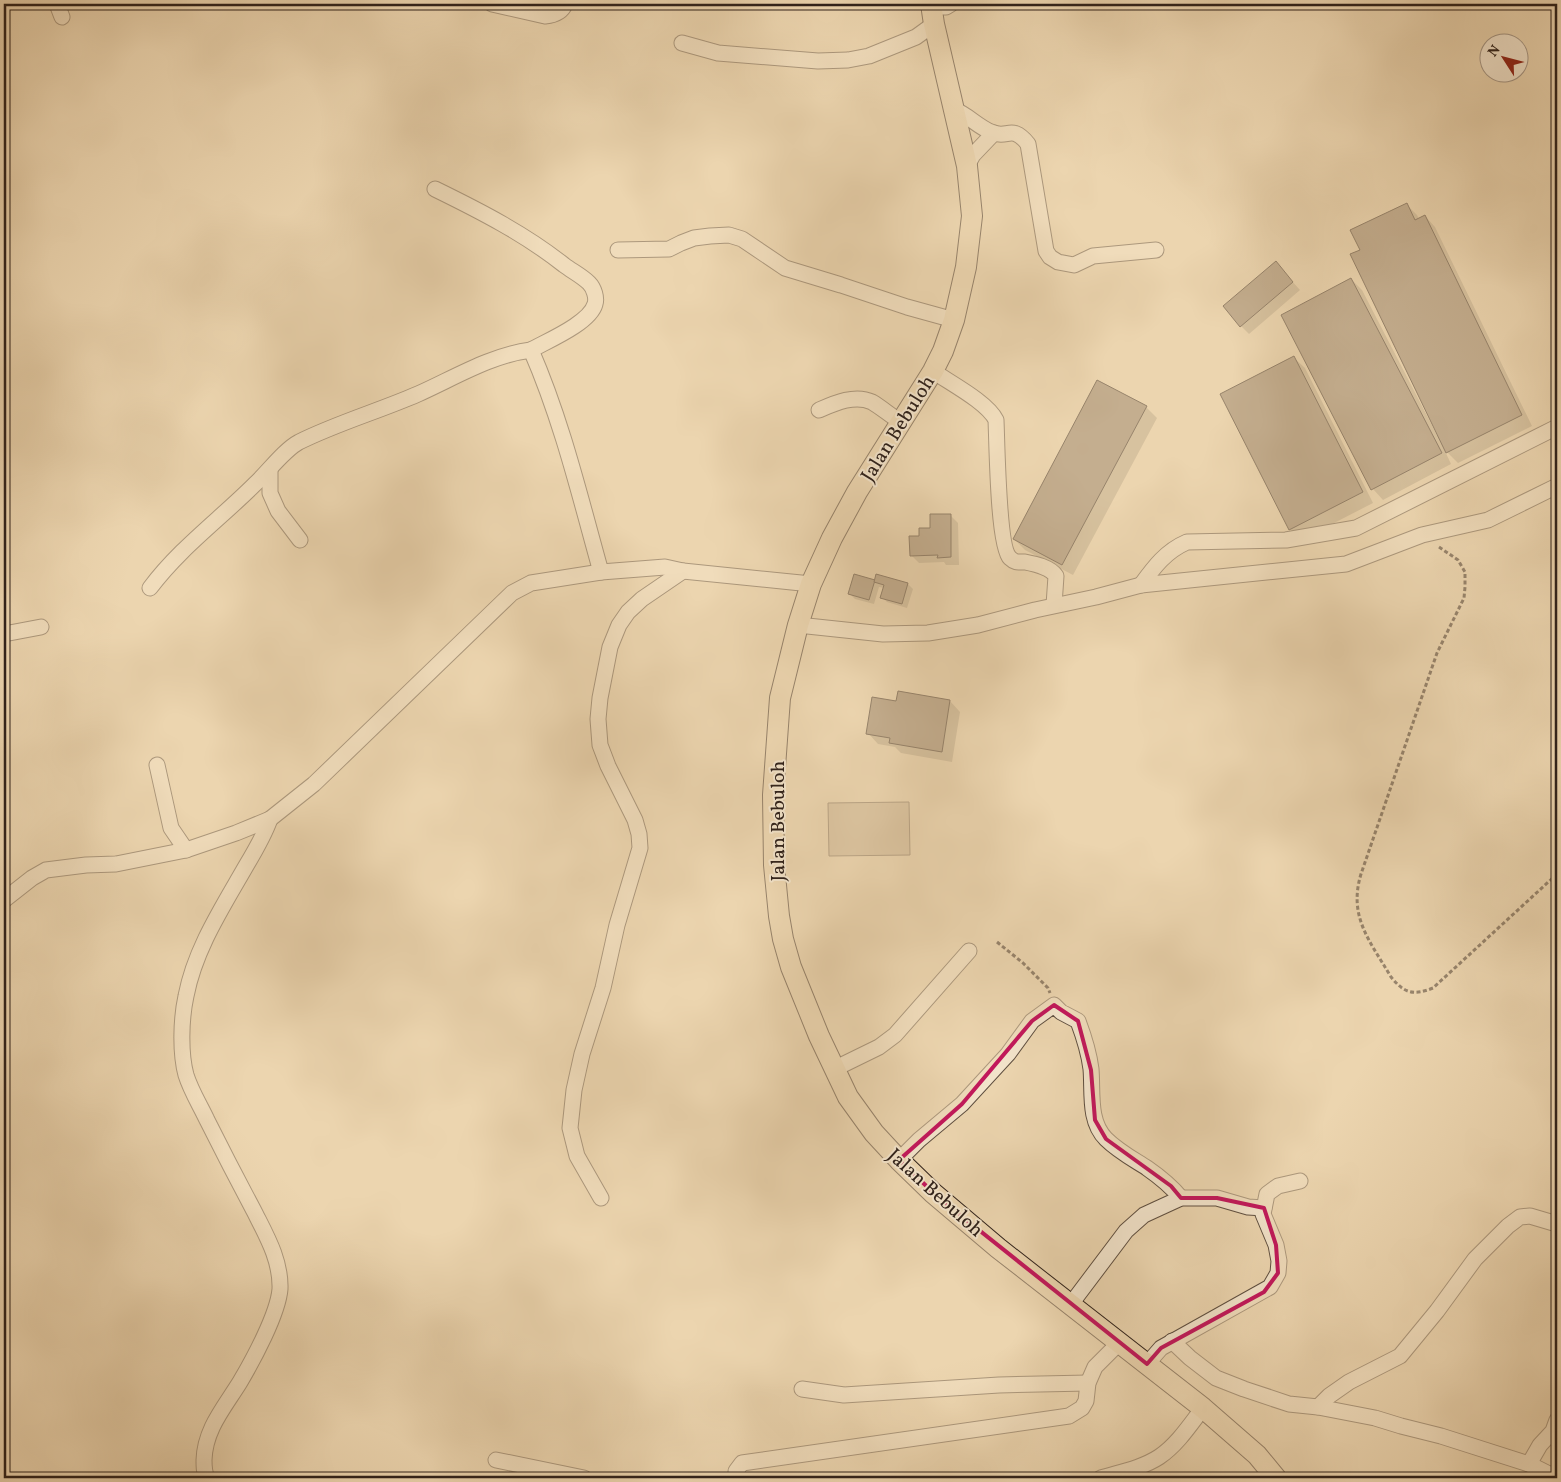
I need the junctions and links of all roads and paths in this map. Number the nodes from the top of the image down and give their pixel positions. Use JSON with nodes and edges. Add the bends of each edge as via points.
{"nodes":[{"id":1,"x":492,"y":4,"type":"edge"},
{"id":2,"x":565,"y":4,"type":"edge"},
{"id":3,"x":952,"y":4,"type":"edge"},
{"id":4,"x":932,"y":12,"type":"edge"},
{"id":5,"x":682,"y":43,"type":"dead end"},
{"id":6,"x":953,"y":109,"type":"junction"},
{"id":7,"x":994,"y":133,"type":"junction"},
{"id":8,"x":967,"y":166,"type":"junction"},
{"id":9,"x":435,"y":190,"type":"dead end"},
{"id":10,"x":618,"y":250,"type":"dead end"},
{"id":11,"x":1156,"y":250,"type":"dead end"},
{"id":12,"x":954,"y":320,"type":"junction"},
{"id":13,"x":531,"y":350,"type":"junction"},
{"id":14,"x":933,"y":371,"type":"junction"},
{"id":15,"x":819,"y":410,"type":"dead end"},
{"id":16,"x":901,"y":422,"type":"junction"},
{"id":17,"x":1557,"y":427,"type":"edge"},
{"id":18,"x":270,"y":470,"type":"junction"},
{"id":19,"x":1557,"y":486,"type":"edge"},
{"id":20,"x":1422,"y":535,"type":"junction"},
{"id":21,"x":300,"y":540,"type":"dead end"},
{"id":22,"x":683,"y":570,"type":"junction"},
{"id":23,"x":601,"y":572,"type":"junction"},
{"id":24,"x":811,"y":584,"type":"junction"},
{"id":25,"x":1141,"y":585,"type":"junction"},
{"id":26,"x":150,"y":588,"type":"dead end"},
{"id":27,"x":1054,"y":605,"type":"junction"},
{"id":28,"x":798,"y":625,"type":"junction"},
{"id":29,"x":41,"y":627,"type":"dead end"},
{"id":30,"x":4,"y":634,"type":"edge"},
{"id":31,"x":157,"y":765,"type":"dead end"},
{"id":32,"x":270,"y":819,"type":"junction"},
{"id":33,"x":186,"y":850,"type":"junction"},
{"id":34,"x":1557,"y":874,"type":"edge"},
{"id":35,"x":4,"y":900,"type":"edge"},
{"id":36,"x":997,"y":942,"type":"dead end"},
{"id":37,"x":969,"y":951,"type":"dead end"},
{"id":38,"x":1054,"y":1006,"type":"junction"},
{"id":39,"x":834,"y":1069,"type":"junction"},
{"id":40,"x":899,"y":1160,"type":"junction"},
{"id":41,"x":1300,"y":1181,"type":"dead end"},
{"id":42,"x":601,"y":1198,"type":"dead end"},
{"id":43,"x":1181,"y":1198,"type":"junction"},
{"id":44,"x":1264,"y":1208,"type":"junction"},
{"id":45,"x":1557,"y":1224,"type":"edge"},
{"id":46,"x":1070,"y":1304,"type":"junction"},
{"id":47,"x":1172,"y":1341,"type":"junction"},
{"id":48,"x":1120,"y":1342,"type":"junction"},
{"id":49,"x":1147,"y":1364,"type":"junction"},
{"id":50,"x":1088,"y":1383,"type":"junction"},
{"id":51,"x":802,"y":1389,"type":"dead end"},
{"id":52,"x":1318,"y":1407,"type":"junction"},
{"id":53,"x":1203,"y":1408,"type":"junction"},
{"id":54,"x":1557,"y":1420,"type":"edge"},
{"id":55,"x":496,"y":1460,"type":"dead end"},
{"id":56,"x":1529,"y":1464,"type":"junction"},
{"id":57,"x":207,"y":1478,"type":"edge"},
{"id":58,"x":584,"y":1478,"type":"edge"},
{"id":59,"x":736,"y":1478,"type":"edge"},
{"id":60,"x":1102,"y":1478,"type":"edge"},
{"id":61,"x":1276,"y":1478,"type":"edge"},
{"id":62,"x":1557,"y":1478,"type":"edge"}],
"edges":[{"from":1,"to":2,"type":"street","via":[[545,16],[562,10]]},
{"from":3,"to":4,"type":"street"},
{"from":4,"to":5,"type":"street","via":[[916,37],[869,56],[848,60],[818,61],[718,53]]},
{"from":4,"to":6,"type":"main road","name":"Jalan Bebuloh"},
{"from":6,"to":7,"type":"street"},
{"from":6,"to":8,"type":"main road","name":"Jalan Bebuloh"},
{"from":7,"to":8,"type":"street"},
{"from":7,"to":11,"type":"street","via":[[1015,133],[1028,144],[1046,251],[1050,257],[1074,265],[1093,256]]},
{"from":8,"to":12,"type":"main road","name":"Jalan Bebuloh","via":[[972,216],[966,267]]},
{"from":9,"to":13,"type":"street","via":[[542,248],[590,284],[596,302],[589,313],[577,325]]},
{"from":10,"to":12,"type":"street","via":[[669,250],[694,238],[729,235],[742,239],[785,268]]},
{"from":12,"to":14,"type":"main road","name":"Jalan Bebuloh"},
{"from":13,"to":18,"type":"street","via":[[495,359],[297,443]]},
{"from":13,"to":23,"type":"street","via":[[566,446]]},
{"from":14,"to":16,"type":"main road","name":"Jalan Bebuloh"},
{"from":14,"to":27,"type":"street","via":[[968,394],[996,420],[998,476],[1007,553],[1017,563],[1024,562],[1054,572]]},
{"from":15,"to":16,"type":"street","via":[[837,402],[858,399],[870,402]]},
{"from":16,"to":24,"type":"main road","name":"Jalan Bebuloh","via":[[857,492]]},
{"from":17,"to":25,"type":"street","via":[[1356,528],[1286,540],[1187,542],[1167,554]]},
{"from":18,"to":21,"type":"street","via":[[270,494],[278,511]]},
{"from":18,"to":26,"type":"street","via":[[188,545]]},
{"from":19,"to":20,"type":"street","via":[[1488,520]]},
{"from":20,"to":25,"type":"street","via":[[1346,564]]},
{"from":20,"to":34,"type":"path","via":[[1458,560],[1465,572],[1464,598],[1437,653],[1360,874],[1356,895],[1359,921],[1398,985],[1411,992],[1425,991],[1433,988]]},
{"from":22,"to":23,"type":"street","via":[[665,567]]},
{"from":22,"to":24,"type":"street"},
{"from":22,"to":42,"type":"street","via":[[642,599],[619,625],[610,647],[600,698],[600,745],[635,820],[640,848],[574,1090],[570,1128],[577,1156]]},
{"from":23,"to":32,"type":"street","via":[[531,582],[512,593],[314,784]]},
{"from":24,"to":28,"type":"main road","name":"Jalan Bebuloh"},
{"from":25,"to":27,"type":"street"},
{"from":27,"to":28,"type":"street","via":[[978,625],[928,633],[884,634]]},
{"from":28,"to":39,"type":"main road","name":"Jalan Bebuloh","via":[[780,698],[773,795],[774,865],[779,916],[791,967]]},
{"from":29,"to":30,"type":"street"},
{"from":31,"to":33,"type":"street","via":[[171,828]]},
{"from":32,"to":33,"type":"street"},
{"from":32,"to":57,"type":"street","via":[[213,922],[193,968],[182,1028],[186,1075],[272,1245],[280,1289],[253,1359],[216,1417],[208,1437],[204,1472]]},
{"from":33,"to":35,"type":"street","via":[[116,864],[46,870]]},
{"from":36,"to":38,"type":"path","via":[[1048,988]]},
{"from":37,"to":39,"type":"street","via":[[895,1035],[879,1047]]},
{"from":38,"to":40,"type":"street","via":[[1032,1021],[1008,1054],[962,1104]]},
{"from":38,"to":43,"type":"street","via":[[1078,1021],[1091,1070],[1092,1106],[1101,1132],[1122,1152],[1171,1186]]},
{"from":39,"to":40,"type":"main road","name":"Jalan Bebuloh","via":[[848,1098]]},
{"from":40,"to":46,"type":"main road","name":"Jalan Bebuloh","via":[[998,1248]]},
{"from":41,"to":44,"type":"street","via":[[1278,1186],[1267,1194]]},
{"from":43,"to":44,"type":"street","via":[[1217,1198]]},
{"from":43,"to":46,"type":"street","via":[[1144,1215],[1132,1226]]},
{"from":44,"to":47,"type":"street","via":[[1263,1214],[1279,1261],[1275,1280],[1264,1292]]},
{"from":45,"to":52,"type":"street","via":[[1530,1216],[1520,1217],[1508,1226],[1475,1259],[1400,1356],[1349,1382]]},
{"from":46,"to":48,"type":"main road","name":"Jalan Bebuloh"},
{"from":47,"to":49,"type":"street"},
{"from":47,"to":52,"type":"street","via":[[1216,1378],[1289,1404]]},
{"from":48,"to":49,"type":"main road","name":"Jalan Bebuloh"},
{"from":48,"to":50,"type":"street","via":[[1095,1367]]},
{"from":49,"to":53,"type":"main road","name":"Jalan Bebuloh"},
{"from":50,"to":51,"type":"street","via":[[999,1385],[844,1396]]},
{"from":50,"to":59,"type":"street","via":[[1082,1408],[1069,1416],[742,1463],[736,1471]]},
{"from":52,"to":56,"type":"street","via":[[1375,1418]]},
{"from":53,"to":60,"type":"street","via":[[1161,1456],[1137,1468]]},
{"from":53,"to":61,"type":"main road","name":"Jalan Bebuloh","via":[[1257,1455]]},
{"from":54,"to":56,"type":"street","via":[[1553,1431]]},
{"from":55,"to":58,"type":"street"},
{"from":56,"to":62,"type":"street"}]}
